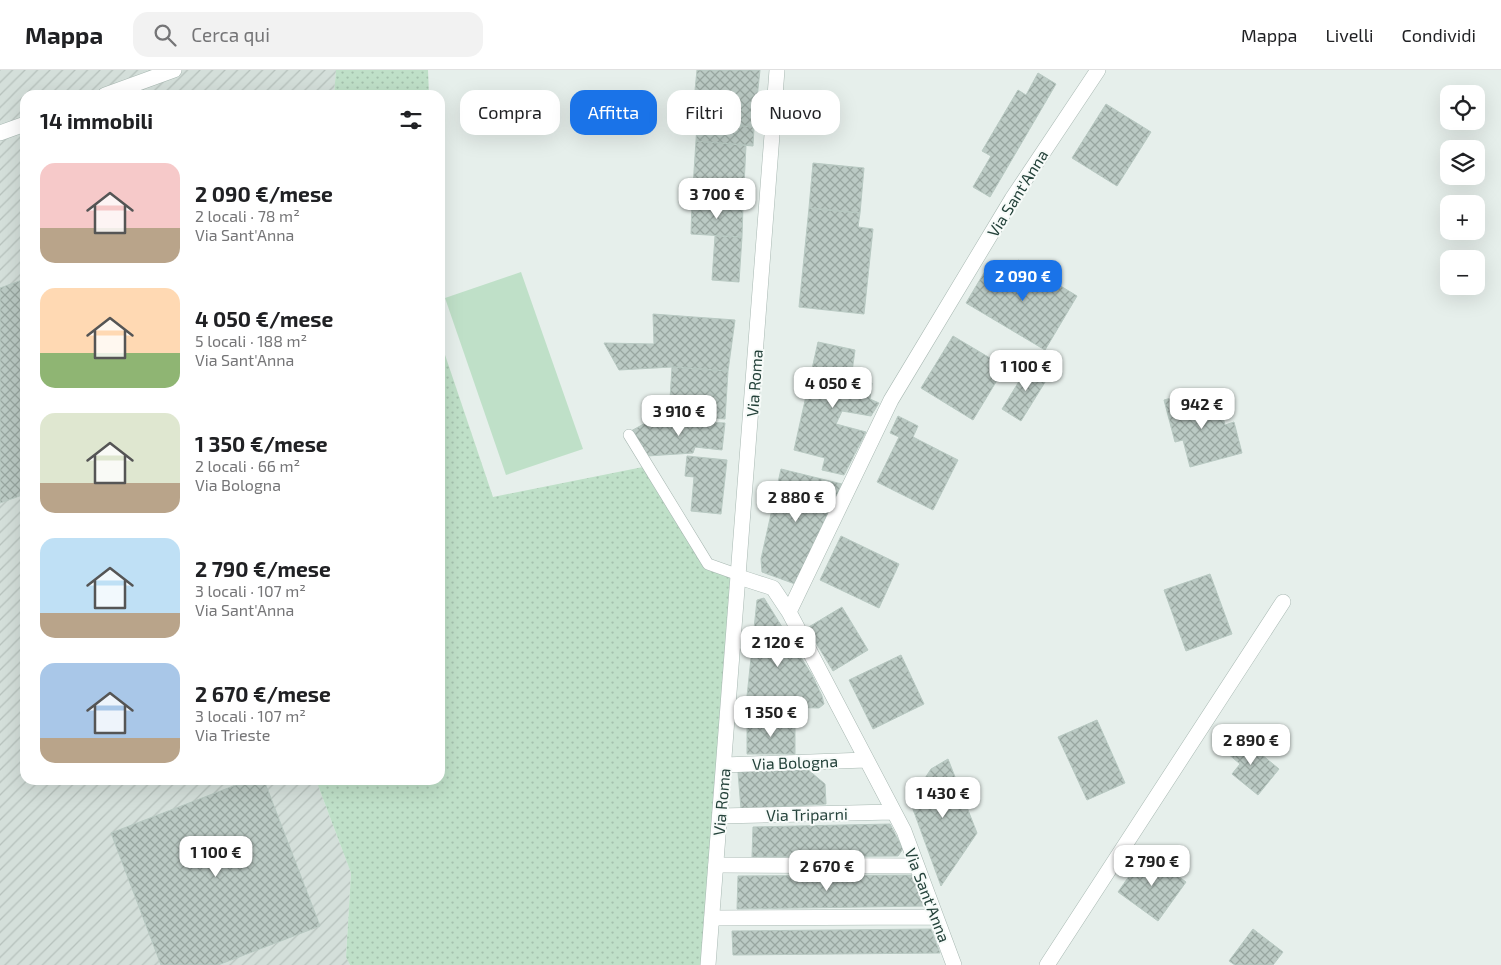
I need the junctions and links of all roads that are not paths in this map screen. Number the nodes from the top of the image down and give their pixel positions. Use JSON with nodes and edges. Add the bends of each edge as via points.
{"nodes":[{"id":1,"x":174,"y":70,"type":"edge"},
{"id":2,"x":777,"y":70,"type":"edge"},
{"id":3,"x":1098,"y":70,"type":"edge"},
{"id":4,"x":119,"y":90,"type":"edge"},
{"id":5,"x":20,"y":126,"type":"edge"},
{"id":6,"x":0,"y":133,"type":"edge"},
{"id":7,"x":629,"y":435,"type":"dead end"},
{"id":8,"x":739,"y":576,"type":"junction"},
{"id":9,"x":1283,"y":602,"type":"dead end"},
{"id":10,"x":789,"y":612,"type":"junction"},
{"id":11,"x":866,"y":760,"type":"junction"},
{"id":12,"x":724,"y":765,"type":"junction"},
{"id":13,"x":894,"y":812,"type":"junction"},
{"id":14,"x":720,"y":816,"type":"junction"},
{"id":15,"x":716,"y":865,"type":"junction"},
{"id":16,"x":917,"y":866,"type":"junction"},
{"id":17,"x":936,"y":917,"type":"junction"},
{"id":18,"x":712,"y":918,"type":"junction"},
{"id":19,"x":710,"y":961,"type":"edge"},
{"id":20,"x":954,"y":965,"type":"edge"},
{"id":21,"x":1048,"y":965,"type":"edge"}],
"edges":[{"from":1,"to":4,"type":"street"},
{"from":2,"to":8,"type":"street","name":"Via Roma"},
{"from":3,"to":10,"type":"street","name":"Via Sant'Anna","via":[[1012,199],[891,400]]},
{"from":5,"to":6,"type":"street"},
{"from":7,"to":8,"type":"lane","via":[[708,564]]},
{"from":8,"to":10,"type":"street","name":"Via Sant'Anna","via":[[773,588]]},
{"from":8,"to":12,"type":"street","name":"Via Roma"},
{"from":9,"to":21,"type":"street"},
{"from":10,"to":11,"type":"street","name":"Via Sant'Anna"},
{"from":11,"to":12,"type":"street","name":"Via Bologna"},
{"from":11,"to":13,"type":"street","name":"Via Sant'Anna"},
{"from":12,"to":14,"type":"street","name":"Via Roma"},
{"from":13,"to":14,"type":"street","name":"Via Triparni"},
{"from":13,"to":16,"type":"street","name":"Via Sant'Anna"},
{"from":14,"to":15,"type":"street","name":"Via Roma"},
{"from":15,"to":16,"type":"street"},
{"from":15,"to":18,"type":"street","name":"Via Roma"},
{"from":16,"to":17,"type":"street","name":"Via Sant'Anna"},
{"from":17,"to":18,"type":"street"},
{"from":17,"to":20,"type":"street","name":"Via Sant'Anna"},
{"from":18,"to":19,"type":"street","name":"Via Roma"}]}
